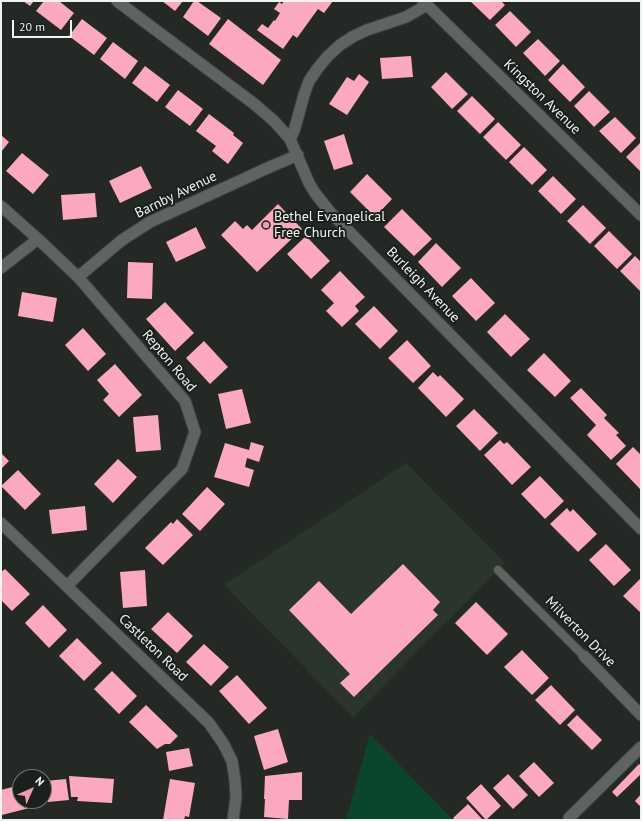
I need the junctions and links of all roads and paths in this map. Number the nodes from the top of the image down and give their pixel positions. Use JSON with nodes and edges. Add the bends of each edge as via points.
{"nodes":[{"id":1,"x":117,"y":1,"type":"edge"},
{"id":2,"x":425,"y":3,"type":"edge"},
{"id":3,"x":290,"y":139,"type":"junction"},
{"id":4,"x":298,"y":155,"type":"junction"},
{"id":5,"x":1,"y":206,"type":"edge"},
{"id":6,"x":641,"y":214,"type":"edge"},
{"id":7,"x":38,"y":238,"type":"junction"},
{"id":8,"x":1,"y":268,"type":"edge"},
{"id":9,"x":78,"y":277,"type":"junction"},
{"id":10,"x":1,"y":523,"type":"edge"},
{"id":11,"x":641,"y":529,"type":"edge"},
{"id":12,"x":498,"y":570,"type":"dead end"},
{"id":13,"x":67,"y":586,"type":"junction"},
{"id":14,"x":584,"y":656,"type":"joint"},
{"id":15,"x":641,"y":715,"type":"edge"},
{"id":16,"x":641,"y":747,"type":"edge"},
{"id":17,"x":233,"y":820,"type":"edge"},
{"id":18,"x":569,"y":820,"type":"edge"}],
"edges":[{"from":1,"to":3,"type":"street","name":"Burleigh Avenue","via":[[253,103]]},
{"from":2,"to":3,"type":"street","via":[[406,17],[354,36],[328,56],[309,81]]},
{"from":2,"to":6,"type":"street","name":"Kingston Avenue"},
{"from":3,"to":4,"type":"street","name":"Burleigh Avenue"},
{"from":4,"to":9,"type":"street","name":"Barnby Avenue","via":[[150,222],[122,240]]},
{"from":4,"to":11,"type":"street","name":"Burleigh Avenue","via":[[309,183],[330,212]]},
{"from":5,"to":7,"type":"street","name":"Repton Road"},
{"from":7,"to":8,"type":"street"},
{"from":7,"to":9,"type":"street","name":"Repton Road"},
{"from":9,"to":13,"type":"street","name":"Repton Road","via":[[186,401],[195,432],[182,470]]},
{"from":10,"to":13,"type":"street","name":"Castleton Road"},
{"from":12,"to":14,"type":"lane","name":"Milverton Drive"},
{"from":13,"to":17,"type":"street","name":"Castleton Road","via":[[209,723],[223,742],[232,761],[236,780]]},
{"from":14,"to":15,"type":"street","name":"Milverton Drive"},
{"from":16,"to":18,"type":"street"}]}
